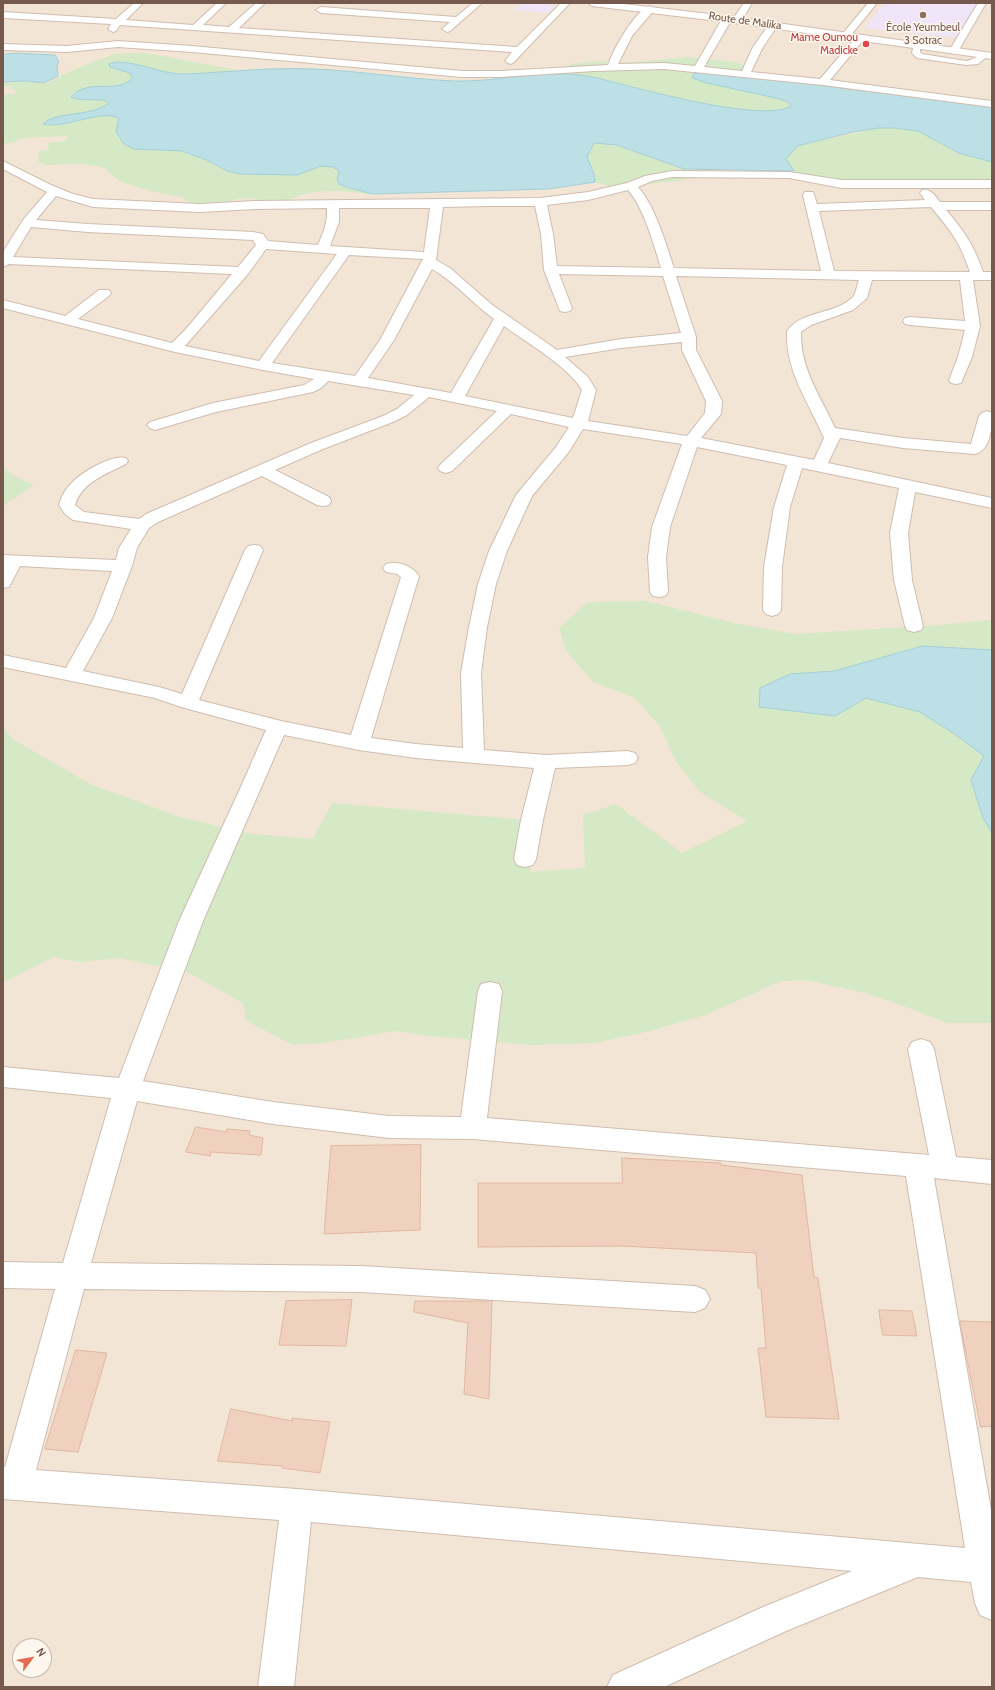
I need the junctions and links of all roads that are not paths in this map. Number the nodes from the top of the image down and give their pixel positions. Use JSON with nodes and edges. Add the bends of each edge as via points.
{"nodes":[{"id":1,"x":139,"y":3,"type":"edge"},
{"id":2,"x":222,"y":3,"type":"edge"},
{"id":3,"x":261,"y":3,"type":"edge"},
{"id":4,"x":329,"y":3,"type":"edge"},
{"id":5,"x":478,"y":3,"type":"edge"},
{"id":6,"x":566,"y":3,"type":"edge"},
{"id":7,"x":592,"y":3,"type":"edge"},
{"id":8,"x":628,"y":3,"type":"edge"},
{"id":9,"x":748,"y":3,"type":"edge"},
{"id":10,"x":873,"y":3,"type":"edge"},
{"id":11,"x":981,"y":5,"type":"edge"},
{"id":12,"x":44,"y":6,"type":"dead end"},
{"id":13,"x":655,"y":6,"type":"edge"},
{"id":14,"x":992,"y":9,"type":"edge"},
{"id":15,"x":3,"y":15,"type":"edge"},
{"id":16,"x":28,"y":16,"type":"junction"},
{"id":17,"x":740,"y":16,"type":"junction"},
{"id":18,"x":727,"y":19,"type":"junction"},
{"id":19,"x":458,"y":20,"type":"junction"},
{"id":20,"x":117,"y":23,"type":"junction"},
{"id":21,"x":305,"y":25,"type":"dead end"},
{"id":22,"x":773,"y":25,"type":"junction"},
{"id":23,"x":16,"y":27,"type":"dead end"},
{"id":24,"x":196,"y":27,"type":"junction"},
{"id":25,"x":220,"y":29,"type":"junction"},
{"id":26,"x":233,"y":30,"type":"junction"},
{"id":27,"x":848,"y":33,"type":"junction"},
{"id":28,"x":294,"y":34,"type":"junction"},
{"id":29,"x":860,"y":38,"type":"junction"},
{"id":30,"x":101,"y":45,"type":"junction"},
{"id":31,"x":429,"y":45,"type":"junction"},
{"id":32,"x":917,"y":46,"type":"junction"},
{"id":33,"x":3,"y":47,"type":"edge"},
{"id":34,"x":955,"y":49,"type":"junction"},
{"id":35,"x":192,"y":50,"type":"junction"},
{"id":36,"x":519,"y":50,"type":"junction"},
{"id":37,"x":990,"y":54,"type":"edge"},
{"id":38,"x":268,"y":57,"type":"junction"},
{"id":39,"x":612,"y":67,"type":"junction"},
{"id":40,"x":698,"y":69,"type":"junction"},
{"id":41,"x":407,"y":70,"type":"junction"},
{"id":42,"x":500,"y":74,"type":"junction"},
{"id":43,"x":745,"y":74,"type":"junction"},
{"id":44,"x":823,"y":82,"type":"junction"},
{"id":45,"x":992,"y":104,"type":"edge"},
{"id":46,"x":3,"y":164,"type":"edge"},
{"id":47,"x":811,"y":180,"type":"junction"},
{"id":48,"x":992,"y":184,"type":"edge"},
{"id":49,"x":921,"y":185,"type":"junction"},
{"id":50,"x":631,"y":186,"type":"junction"},
{"id":51,"x":54,"y":191,"type":"junction"},
{"id":52,"x":540,"y":202,"type":"junction"},
{"id":53,"x":437,"y":204,"type":"junction"},
{"id":54,"x":333,"y":205,"type":"junction"},
{"id":55,"x":936,"y":205,"type":"junction"},
{"id":56,"x":992,"y":206,"type":"edge"},
{"id":57,"x":813,"y":208,"type":"junction"},
{"id":58,"x":27,"y":223,"type":"junction"},
{"id":59,"x":263,"y":245,"type":"junction"},
{"id":60,"x":322,"y":249,"type":"junction"},
{"id":61,"x":345,"y":251,"type":"junction"},
{"id":62,"x":430,"y":259,"type":"junction"},
{"id":63,"x":4,"y":261,"type":"edge"},
{"id":64,"x":551,"y":270,"type":"junction"},
{"id":65,"x":243,"y":271,"type":"junction"},
{"id":66,"x":667,"y":271,"type":"junction"},
{"id":67,"x":829,"y":276,"type":"junction"},
{"id":68,"x":866,"y":276,"type":"junction"},
{"id":69,"x":972,"y":276,"type":"junction"},
{"id":70,"x":992,"y":276,"type":"edge"},
{"id":71,"x":104,"y":293,"type":"dead end"},
{"id":72,"x":3,"y":304,"type":"edge"},
{"id":73,"x":565,"y":308,"type":"dead end"},
{"id":74,"x":502,"y":318,"type":"junction"},
{"id":75,"x":67,"y":321,"type":"junction"},
{"id":76,"x":910,"y":321,"type":"dead end"},
{"id":77,"x":973,"y":326,"type":"junction"},
{"id":78,"x":689,"y":337,"type":"junction"},
{"id":79,"x":175,"y":348,"type":"junction"},
{"id":80,"x":554,"y":355,"type":"junction"},
{"id":81,"x":263,"y":366,"type":"junction"},
{"id":82,"x":325,"y":376,"type":"junction"},
{"id":83,"x":956,"y":380,"type":"dead end"},
{"id":84,"x":359,"y":381,"type":"junction"},
{"id":85,"x":426,"y":392,"type":"junction"},
{"id":86,"x":456,"y":398,"type":"junction"},
{"id":87,"x":508,"y":409,"type":"junction"},
{"id":88,"x":987,"y":416,"type":"dead end"},
{"id":89,"x":579,"y":424,"type":"junction"},
{"id":90,"x":155,"y":425,"type":"dead end"},
{"id":91,"x":829,"y":432,"type":"junction"},
{"id":92,"x":691,"y":441,"type":"junction"},
{"id":93,"x":120,"y":461,"type":"dead end"},
{"id":94,"x":796,"y":462,"type":"junction"},
{"id":95,"x":820,"y":466,"type":"junction"},
{"id":96,"x":446,"y":468,"type":"dead end"},
{"id":97,"x":262,"y":470,"type":"junction"},
{"id":98,"x":908,"y":486,"type":"junction"},
{"id":99,"x":323,"y":501,"type":"dead end"},
{"id":100,"x":992,"y":503,"type":"edge"},
{"id":101,"x":142,"y":525,"type":"junction"},
{"id":102,"x":254,"y":550,"type":"dead end"},
{"id":103,"x":8,"y":561,"type":"edge"},
{"id":104,"x":123,"y":566,"type":"junction"},
{"id":105,"x":392,"y":568,"type":"dead end"},
{"id":106,"x":3,"y":583,"type":"edge"},
{"id":107,"x":659,"y":592,"type":"dead end"},
{"id":108,"x":772,"y":610,"type":"dead end"},
{"id":109,"x":914,"y":626,"type":"dead end"},
{"id":110,"x":3,"y":661,"type":"edge"},
{"id":111,"x":72,"y":674,"type":"junction"},
{"id":112,"x":188,"y":703,"type":"junction"},
{"id":113,"x":277,"y":727,"type":"junction"},
{"id":114,"x":359,"y":743,"type":"junction"},
{"id":115,"x":474,"y":757,"type":"junction"},
{"id":116,"x":628,"y":758,"type":"dead end"},
{"id":117,"x":546,"y":762,"type":"junction"},
{"id":118,"x":525,"y":859,"type":"dead end"},
{"id":119,"x":490,"y":991,"type":"dead end"},
{"id":120,"x":921,"y":1049,"type":"dead end"},
{"id":121,"x":3,"y":1077,"type":"edge"},
{"id":122,"x":127,"y":1089,"type":"junction"},
{"id":123,"x":473,"y":1128,"type":"junction"},
{"id":124,"x":932,"y":1167,"type":"junction"},
{"id":125,"x":992,"y":1172,"type":"edge"},
{"id":126,"x":3,"y":1275,"type":"edge"},
{"id":127,"x":73,"y":1277,"type":"junction"},
{"id":128,"x":694,"y":1299,"type":"dead end"},
{"id":129,"x":9,"y":1484,"type":"edge"},
{"id":130,"x":297,"y":1505,"type":"junction"},
{"id":131,"x":920,"y":1560,"type":"junction"},
{"id":132,"x":988,"y":1566,"type":"edge"},
{"id":133,"x":992,"y":1603,"type":"edge"},
{"id":134,"x":276,"y":1687,"type":"edge"},
{"id":135,"x":625,"y":1687,"type":"edge"}],
"edges":[{"from":1,"to":20,"type":"street"},
{"from":2,"to":24,"type":"street"},
{"from":3,"to":26,"type":"street"},
{"from":4,"to":19,"type":"street","via":[[318,12]]},
{"from":5,"to":19,"type":"street"},
{"from":6,"to":36,"type":"street"},
{"from":7,"to":13,"type":"street","name":"Route de Malika"},
{"from":8,"to":13,"type":"street","name":"Route de Malika"},
{"from":9,"to":17,"type":"street"},
{"from":10,"to":27,"type":"street"},
{"from":11,"to":14,"type":"street"},
{"from":11,"to":34,"type":"street"},
{"from":12,"to":16,"type":"street"},
{"from":13,"to":17,"type":"street","name":"Route de Malika"},
{"from":13,"to":18,"type":"street","name":"Route de Malika"},
{"from":13,"to":39,"type":"street","via":[[631,29]]},
{"from":15,"to":16,"type":"street"},
{"from":16,"to":20,"type":"street"},
{"from":16,"to":23,"type":"street"},
{"from":17,"to":27,"type":"street","name":"Route de Malika"},
{"from":18,"to":22,"type":"street","name":"Route de Malika"},
{"from":18,"to":40,"type":"street"},
{"from":19,"to":31,"type":"street"},
{"from":20,"to":24,"type":"street"},
{"from":20,"to":30,"type":"street"},
{"from":21,"to":28,"type":"street"},
{"from":22,"to":29,"type":"street","name":"Route de Malika"},
{"from":22,"to":43,"type":"street","via":[[758,47]]},
{"from":24,"to":25,"type":"street"},
{"from":25,"to":26,"type":"street"},
{"from":25,"to":35,"type":"street"},
{"from":26,"to":28,"type":"street"},
{"from":27,"to":34,"type":"street","name":"Route de Malika"},
{"from":28,"to":31,"type":"street"},
{"from":28,"to":38,"type":"street"},
{"from":29,"to":32,"type":"street","name":"Route de Malika"},
{"from":29,"to":44,"type":"street"},
{"from":30,"to":33,"type":"street","via":[[59,50]]},
{"from":30,"to":35,"type":"street"},
{"from":31,"to":36,"type":"street"},
{"from":31,"to":41,"type":"street"},
{"from":32,"to":34,"type":"street","name":"Route de Malika"},
{"from":32,"to":37,"type":"lane","via":[[916,52],[920,56],[966,63]]},
{"from":34,"to":37,"type":"street","name":"Route de Malika"},
{"from":35,"to":38,"type":"street"},
{"from":36,"to":42,"type":"street"},
{"from":38,"to":41,"type":"street"},
{"from":39,"to":40,"type":"street","via":[[664,66]]},
{"from":39,"to":42,"type":"street"},
{"from":40,"to":43,"type":"street"},
{"from":41,"to":42,"type":"street"},
{"from":43,"to":44,"type":"street"},
{"from":44,"to":45,"type":"street"},
{"from":46,"to":51,"type":"street"},
{"from":47,"to":49,"type":"street","via":[[842,184]]},
{"from":47,"to":50,"type":"street","via":[[790,175],[679,174],[649,178]]},
{"from":47,"to":57,"type":"street","via":[[809,195]]},
{"from":48,"to":49,"type":"street"},
{"from":49,"to":55,"type":"street"},
{"from":50,"to":52,"type":"street","via":[[588,196]]},
{"from":50,"to":66,"type":"street","via":[[639,195],[657,236]]},
{"from":51,"to":54,"type":"street","via":[[76,200],[93,203],[181,208]]},
{"from":51,"to":58,"type":"street"},
{"from":52,"to":53,"type":"street"},
{"from":52,"to":64,"type":"street"},
{"from":53,"to":54,"type":"street"},
{"from":53,"to":62,"type":"street"},
{"from":54,"to":60,"type":"street","via":[[335,215],[332,227]]},
{"from":55,"to":56,"type":"street"},
{"from":55,"to":57,"type":"street"},
{"from":55,"to":69,"type":"street","via":[[949,218],[970,253]]},
{"from":57,"to":67,"type":"street"},
{"from":58,"to":59,"type":"street","via":[[253,236],[260,237]]},
{"from":58,"to":63,"type":"street"},
{"from":59,"to":60,"type":"street"},
{"from":59,"to":65,"type":"street"},
{"from":60,"to":61,"type":"street"},
{"from":61,"to":62,"type":"street"},
{"from":61,"to":81,"type":"street"},
{"from":62,"to":74,"type":"street"},
{"from":62,"to":84,"type":"street","via":[[387,340]]},
{"from":63,"to":65,"type":"street"},
{"from":64,"to":66,"type":"street"},
{"from":64,"to":73,"type":"street"},
{"from":65,"to":79,"type":"street"},
{"from":66,"to":67,"type":"street"},
{"from":66,"to":78,"type":"street"},
{"from":67,"to":68,"type":"street"},
{"from":68,"to":69,"type":"street"},
{"from":68,"to":91,"type":"street","via":[[860,298],[848,307],[806,322],[794,331],[792,341],[805,385]]},
{"from":69,"to":70,"type":"street"},
{"from":69,"to":77,"type":"street"},
{"from":71,"to":75,"type":"street"},
{"from":72,"to":75,"type":"street"},
{"from":74,"to":80,"type":"street"},
{"from":74,"to":86,"type":"street"},
{"from":75,"to":79,"type":"street"},
{"from":76,"to":77,"type":"street"},
{"from":77,"to":83,"type":"street"},
{"from":78,"to":80,"type":"street","via":[[610,344]]},
{"from":78,"to":92,"type":"street","via":[[689,350],[714,401],[713,414]]},
{"from":79,"to":81,"type":"street"},
{"from":80,"to":89,"type":"street","via":[[583,380],[589,390]]},
{"from":81,"to":82,"type":"street"},
{"from":82,"to":84,"type":"street"},
{"from":82,"to":90,"type":"street","via":[[308,389],[213,408]]},
{"from":84,"to":85,"type":"street"},
{"from":85,"to":86,"type":"street"},
{"from":85,"to":97,"type":"street","via":[[402,412],[388,419]]},
{"from":86,"to":87,"type":"street"},
{"from":87,"to":89,"type":"street"},
{"from":87,"to":96,"type":"street"},
{"from":88,"to":91,"type":"street","via":[[978,447],[975,449],[903,443]]},
{"from":89,"to":92,"type":"street"},
{"from":89,"to":115,"type":"street","via":[[562,450],[524,495],[498,551],[487,584],[471,673]]},
{"from":91,"to":95,"type":"street","via":[[832,438]]},
{"from":92,"to":94,"type":"street"},
{"from":92,"to":107,"type":"street","via":[[661,527],[657,557]]},
{"from":93,"to":101,"type":"street","via":[[90,476],[75,488],[68,498],[67,505],[79,516]]},
{"from":94,"to":95,"type":"street"},
{"from":94,"to":108,"type":"street","via":[[782,507],[773,567]]},
{"from":95,"to":98,"type":"street"},
{"from":97,"to":99,"type":"street"},
{"from":97,"to":101,"type":"street","via":[[152,518]]},
{"from":98,"to":100,"type":"street"},
{"from":98,"to":109,"type":"street","via":[[899,533],[903,580]]},
{"from":101,"to":104,"type":"street","via":[[128,548]]},
{"from":102,"to":112,"type":"street"},
{"from":103,"to":104,"type":"street"},
{"from":103,"to":106,"type":"street"},
{"from":104,"to":111,"type":"street","via":[[103,618]]},
{"from":105,"to":114,"type":"street","via":[[403,570],[410,576]]},
{"from":110,"to":111,"type":"street"},
{"from":111,"to":112,"type":"street","via":[[159,693]]},
{"from":112,"to":113,"type":"street"},
{"from":113,"to":114,"type":"street"},
{"from":113,"to":122,"type":"street","via":[[191,921]]},
{"from":114,"to":115,"type":"street"},
{"from":115,"to":117,"type":"street"},
{"from":116,"to":117,"type":"street"},
{"from":117,"to":118,"type":"street"},
{"from":119,"to":123,"type":"street"},
{"from":120,"to":124,"type":"street"},
{"from":121,"to":122,"type":"street"},
{"from":122,"to":123,"type":"street","via":[[273,1113],[389,1127]]},
{"from":122,"to":127,"type":"street"},
{"from":123,"to":124,"type":"street"},
{"from":124,"to":125,"type":"street"},
{"from":124,"to":132,"type":"street"},
{"from":126,"to":127,"type":"street"},
{"from":127,"to":128,"type":"street","via":[[361,1279]]},
{"from":127,"to":129,"type":"street"},
{"from":129,"to":130,"type":"street"},
{"from":130,"to":131,"type":"street"},
{"from":130,"to":134,"type":"street"},
{"from":131,"to":132,"type":"street"},
{"from":131,"to":135,"type":"street","via":[[775,1619]]},
{"from":132,"to":133,"type":"street"}]}
